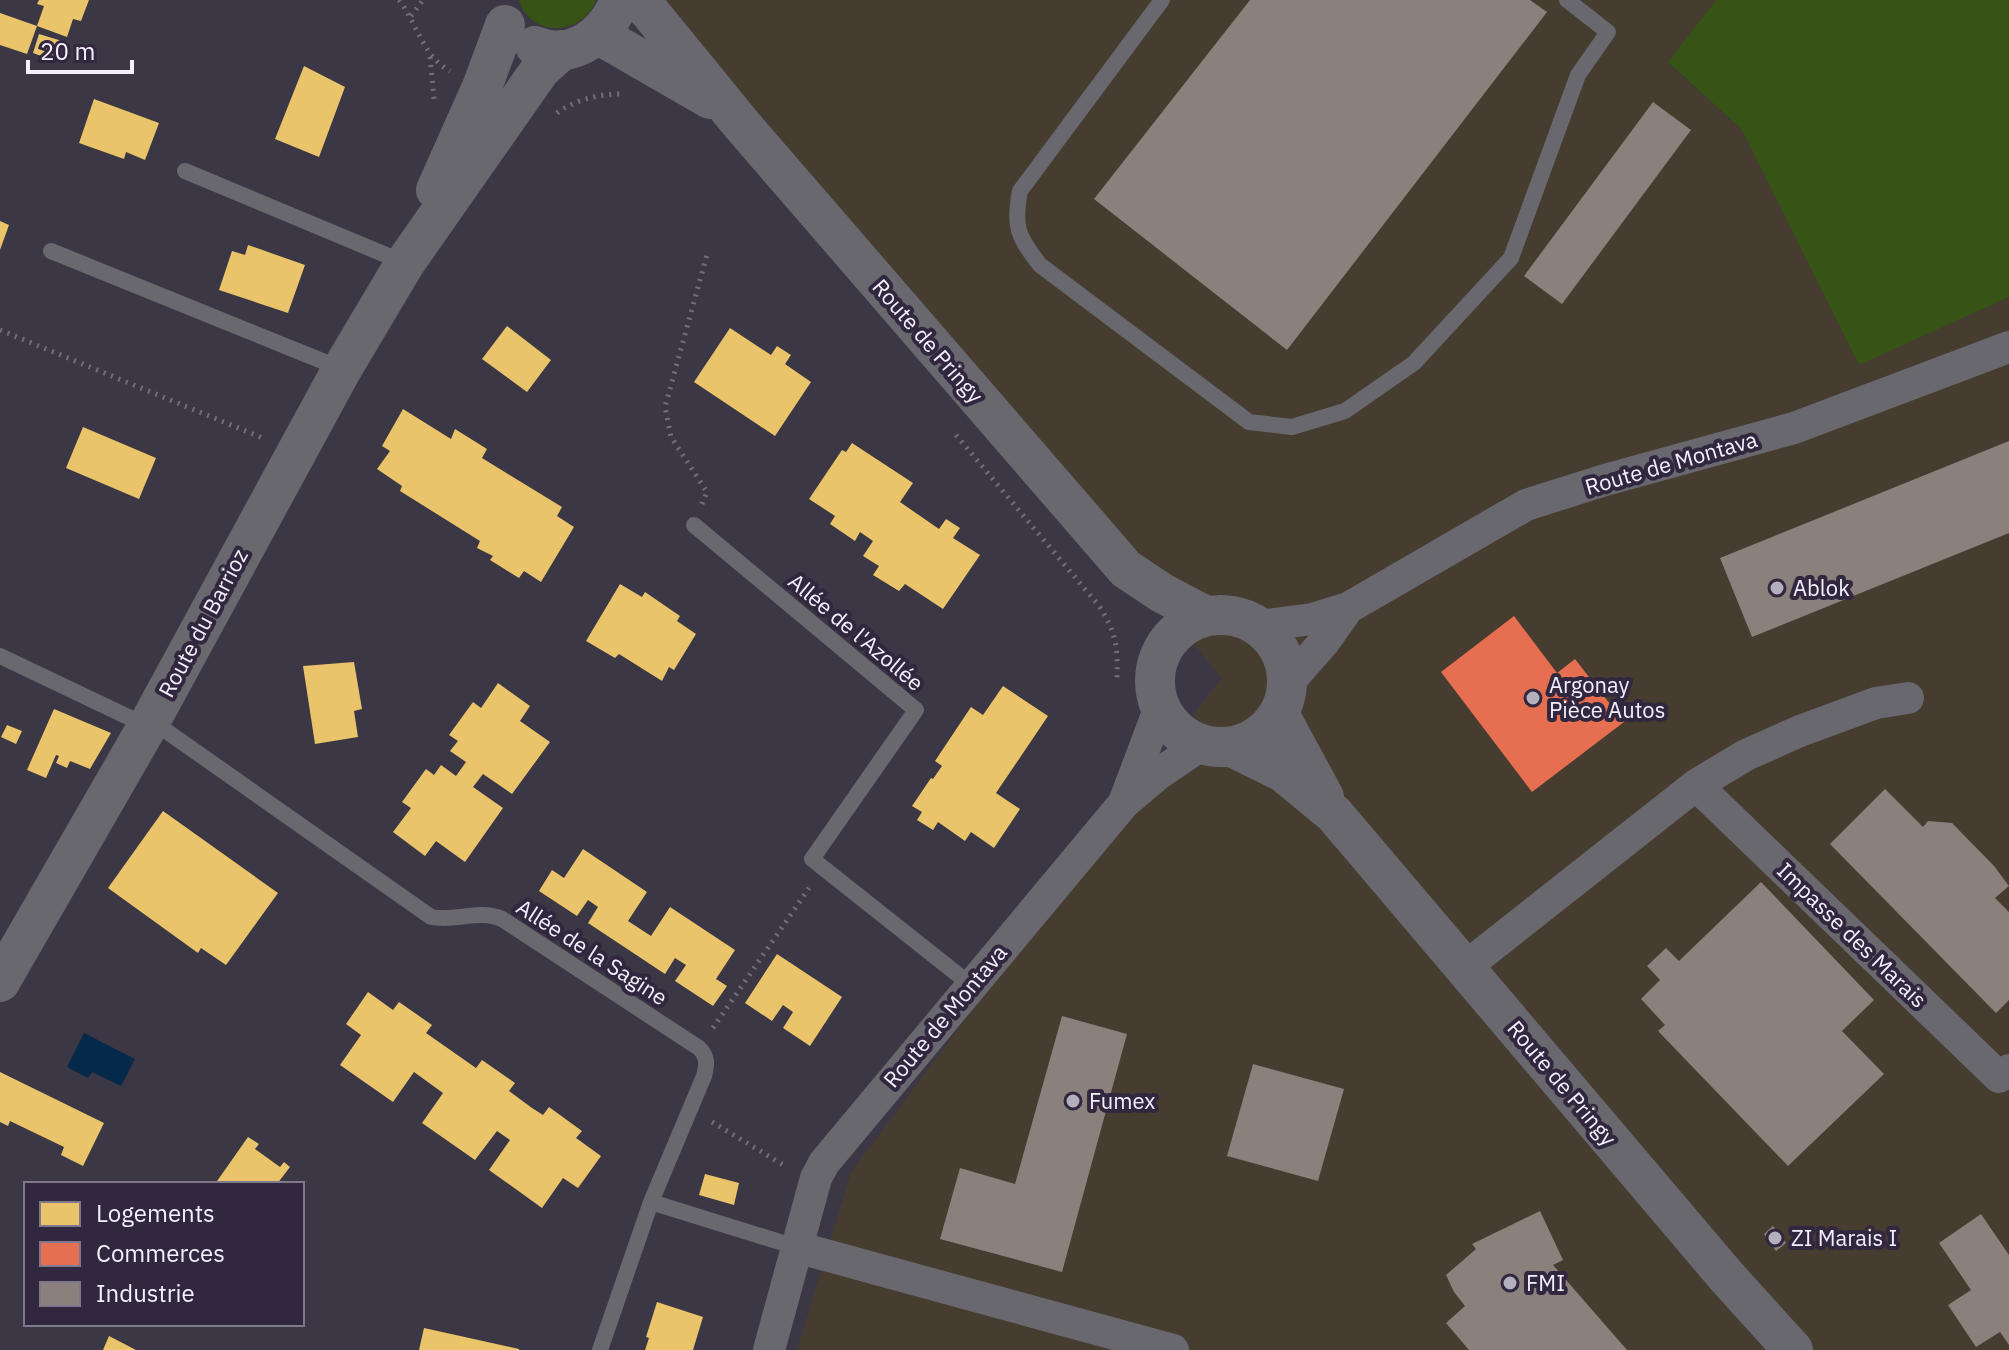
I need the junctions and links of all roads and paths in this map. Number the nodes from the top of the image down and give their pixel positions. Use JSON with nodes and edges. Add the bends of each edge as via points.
{"nodes":[{"id":1,"x":399,"y":0,"type":"edge"},
{"id":2,"x":423,"y":0,"type":"edge"},
{"id":3,"x":620,"y":0,"type":"edge"},
{"id":4,"x":640,"y":0,"type":"edge"},
{"id":5,"x":1162,"y":0,"type":"edge"},
{"id":6,"x":1567,"y":0,"type":"edge"},
{"id":7,"x":500,"y":12,"type":"edge"},
{"id":8,"x":411,"y":16,"type":"junction"},
{"id":9,"x":599,"y":35,"type":"junction"},
{"id":10,"x":562,"y":50,"type":"junction"},
{"id":11,"x":454,"y":73,"type":"dead end"},
{"id":12,"x":631,"y":94,"type":"dead end"},
{"id":13,"x":517,"y":106,"type":"junction"},
{"id":14,"x":731,"y":112,"type":"junction"},
{"id":15,"x":185,"y":171,"type":"dead end"},
{"id":16,"x":51,"y":251,"type":"dead end"},
{"id":17,"x":708,"y":251,"type":"dead end"},
{"id":18,"x":405,"y":263,"type":"junction"},
{"id":19,"x":0,"y":330,"type":"edge"},
{"id":20,"x":2009,"y":347,"type":"edge"},
{"id":21,"x":342,"y":369,"type":"junction"},
{"id":22,"x":948,"y":424,"type":"dead end"},
{"id":23,"x":296,"y":452,"type":"junction"},
{"id":24,"x":694,"y":525,"type":"joint"},
{"id":25,"x":1126,"y":569,"type":"junction"},
{"id":26,"x":1348,"y":608,"type":"junction"},
{"id":27,"x":1206,"y":616,"type":"junction"},
{"id":28,"x":1260,"y":626,"type":"junction"},
{"id":29,"x":1162,"y":648,"type":"junction"},
{"id":30,"x":0,"y":656,"type":"edge"},
{"id":31,"x":1117,"y":678,"type":"dead end"},
{"id":32,"x":1284,"y":698,"type":"junction"},
{"id":33,"x":1908,"y":698,"type":"dead end"},
{"id":34,"x":1160,"y":707,"type":"junction"},
{"id":35,"x":149,"y":723,"type":"junction"},
{"id":36,"x":1217,"y":746,"type":"junction"},
{"id":37,"x":1696,"y":785,"type":"junction"},
{"id":38,"x":1124,"y":803,"type":"junction"},
{"id":39,"x":1334,"y":814,"type":"junction"},
{"id":40,"x":823,"y":868,"type":"junction"},
{"id":41,"x":1464,"y":968,"type":"junction"},
{"id":42,"x":0,"y":982,"type":"edge"},
{"id":43,"x":971,"y":985,"type":"junction"},
{"id":44,"x":699,"y":1048,"type":"junction"},
{"id":45,"x":2009,"y":1070,"type":"edge"},
{"id":46,"x":690,"y":1109,"type":"junction"},
{"id":47,"x":815,"y":1184,"type":"junction"},
{"id":48,"x":651,"y":1202,"type":"junction"},
{"id":49,"x":796,"y":1247,"type":"junction"},
{"id":50,"x":600,"y":1350,"type":"edge"},
{"id":51,"x":769,"y":1350,"type":"edge"},
{"id":52,"x":1173,"y":1350,"type":"edge"},
{"id":53,"x":1793,"y":1350,"type":"edge"}],
"edges":[{"from":1,"to":8,"type":"path"},
{"from":2,"to":8,"type":"path"},
{"from":3,"to":9,"type":"street"},
{"from":4,"to":14,"type":"street","name":"Route de Pringy"},
{"from":5,"to":6,"type":"lane","via":[[1020,191],[1020,240],[1040,265],[1249,422],[1292,427],[1345,411],[1414,363],[1511,258],[1578,75],[1608,32]]},
{"from":7,"to":10,"type":"street","via":[[521,39]]},
{"from":7,"to":18,"type":"street","name":"Route du Barrioz","via":[[482,87]]},
{"from":8,"to":11,"type":"path","via":[[430,55]]},
{"from":9,"to":10,"type":"street"},
{"from":9,"to":14,"type":"street","name":"Route de Pringy"},
{"from":10,"to":13,"type":"street","name":"Route du Barrioz","via":[[540,70]]},
{"from":12,"to":13,"type":"path","via":[[569,104],[546,121]]},
{"from":13,"to":18,"type":"street","name":"Route du Barrioz"},
{"from":14,"to":25,"type":"street","name":"Route de Pringy"},
{"from":15,"to":18,"type":"lane"},
{"from":16,"to":21,"type":"lane"},
{"from":17,"to":24,"type":"path","via":[[665,407],[671,437],[707,492]]},
{"from":18,"to":21,"type":"street","name":"Route du Barrioz"},
{"from":19,"to":23,"type":"path"},
{"from":20,"to":26,"type":"street","name":"Route de Montava","via":[[1794,428],[1526,505]]},
{"from":21,"to":23,"type":"street","name":"Route du Barrioz"},
{"from":22,"to":31,"type":"path","via":[[1114,628]]},
{"from":23,"to":35,"type":"street","name":"Route du Barrioz"},
{"from":24,"to":40,"type":"lane","name":"Allée de l'Azollée","via":[[916,710],[812,859]]},
{"from":25,"to":27,"type":"street","name":"Route de Pringy"},
{"from":25,"to":29,"type":"street","name":"Route de Pringy"},
{"from":26,"to":28,"type":"street","name":"Route de Montava"},
{"from":26,"to":32,"type":"street","name":"Route de Montava"},
{"from":27,"to":28,"type":"street","via":[[1243,617]]},
{"from":27,"to":29,"type":"street","via":[[1180,627]]},
{"from":28,"to":32,"type":"street","via":[[1281,651]]},
{"from":29,"to":34,"type":"street","via":[[1154,687]]},
{"from":30,"to":35,"type":"lane","name":"Allée de la Sagine"},
{"from":32,"to":36,"type":"street","via":[[1260,735]]},
{"from":32,"to":39,"type":"street","name":"Route de Pringy"},
{"from":33,"to":37,"type":"street","via":[[1876,703],[1800,731]]},
{"from":34,"to":36,"type":"street","via":[[1177,730]]},
{"from":34,"to":38,"type":"street","name":"Route de Montava"},
{"from":35,"to":42,"type":"street","name":"Route du Barrioz"},
{"from":35,"to":44,"type":"lane","name":"Allée de la Sagine","via":[[431,917],[481,914],[502,919]]},
{"from":36,"to":38,"type":"street","name":"Route de Montava","via":[[1157,775]]},
{"from":36,"to":39,"type":"street","name":"Route de Pringy","via":[[1283,772]]},
{"from":37,"to":41,"type":"street"},
{"from":37,"to":45,"type":"street","name":"Impasse des Marais","via":[[1999,1077]]},
{"from":38,"to":43,"type":"street","name":"Route de Montava"},
{"from":39,"to":41,"type":"street","name":"Route de Pringy"},
{"from":40,"to":43,"type":"lane"},
{"from":40,"to":44,"type":"path"},
{"from":41,"to":53,"type":"street","name":"Route de Pringy"},
{"from":43,"to":47,"type":"street","name":"Route de Montava","via":[[824,1163]]},
{"from":44,"to":46,"type":"lane","via":[[706,1067]]},
{"from":46,"to":47,"type":"path"},
{"from":46,"to":48,"type":"lane"},
{"from":47,"to":49,"type":"street","name":"Route de Montava"},
{"from":48,"to":49,"type":"lane"},
{"from":48,"to":50,"type":"lane"},
{"from":49,"to":51,"type":"street","name":"Route de Montava"},
{"from":49,"to":52,"type":"street"}]}
